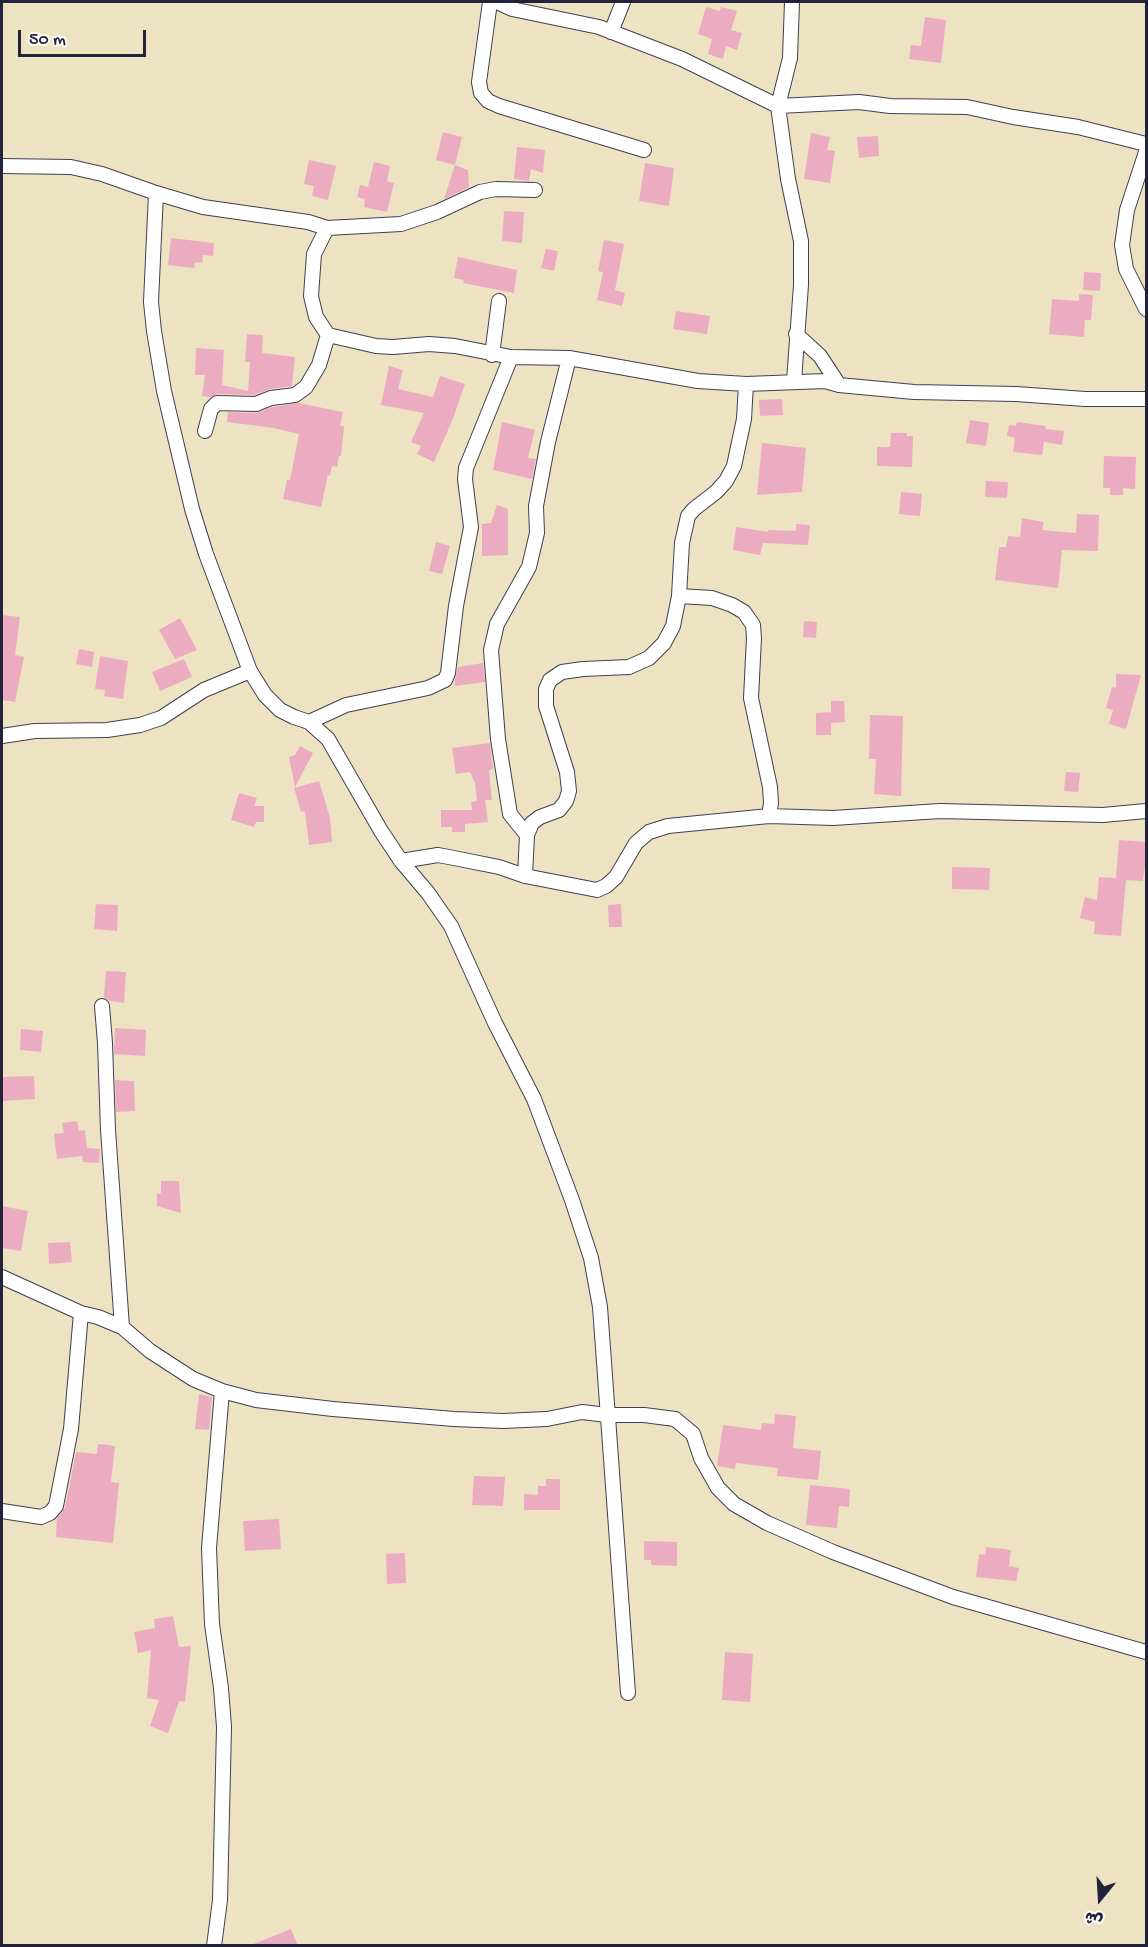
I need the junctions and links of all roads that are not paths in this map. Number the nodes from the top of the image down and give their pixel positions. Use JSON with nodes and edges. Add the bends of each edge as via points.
{"nodes":[{"id":1,"x":490,"y":2,"type":"edge"},
{"id":2,"x":496,"y":2,"type":"edge"},
{"id":3,"x":623,"y":2,"type":"edge"},
{"id":4,"x":792,"y":2,"type":"edge"},
{"id":5,"x":611,"y":32,"type":"junction"},
{"id":6,"x":778,"y":106,"type":"junction"},
{"id":7,"x":1146,"y":144,"type":"edge"},
{"id":8,"x":645,"y":150,"type":"dead end"},
{"id":9,"x":1146,"y":152,"type":"edge"},
{"id":10,"x":2,"y":166,"type":"edge"},
{"id":11,"x":535,"y":190,"type":"dead end"},
{"id":12,"x":156,"y":193,"type":"junction"},
{"id":13,"x":327,"y":228,"type":"junction"},
{"id":14,"x":499,"y":301,"type":"dead end"},
{"id":15,"x":1146,"y":309,"type":"edge"},
{"id":16,"x":796,"y":334,"type":"junction"},
{"id":17,"x":328,"y":335,"type":"junction"},
{"id":18,"x":492,"y":355,"type":"junction"},
{"id":19,"x":511,"y":357,"type":"junction"},
{"id":20,"x":569,"y":358,"type":"junction"},
{"id":21,"x":794,"y":381,"type":"junction"},
{"id":22,"x":746,"y":384,"type":"junction"},
{"id":23,"x":839,"y":385,"type":"junction"},
{"id":24,"x":1146,"y":399,"type":"edge"},
{"id":25,"x":205,"y":431,"type":"dead end"},
{"id":26,"x":679,"y":596,"type":"junction"},
{"id":27,"x":249,"y":671,"type":"junction"},
{"id":28,"x":309,"y":722,"type":"junction"},
{"id":29,"x":2,"y":736,"type":"edge"},
{"id":30,"x":1146,"y":811,"type":"edge"},
{"id":31,"x":769,"y":816,"type":"junction"},
{"id":32,"x":527,"y":835,"type":"junction"},
{"id":33,"x":401,"y":861,"type":"junction"},
{"id":34,"x":525,"y":876,"type":"junction"},
{"id":35,"x":102,"y":1006,"type":"dead end"},
{"id":36,"x":2,"y":1277,"type":"edge"},
{"id":37,"x":81,"y":1313,"type":"junction"},
{"id":38,"x":122,"y":1327,"type":"junction"},
{"id":39,"x":222,"y":1391,"type":"junction"},
{"id":40,"x":607,"y":1415,"type":"junction"},
{"id":41,"x":2,"y":1511,"type":"edge"},
{"id":42,"x":1146,"y":1652,"type":"edge"},
{"id":43,"x":628,"y":1693,"type":"dead end"},
{"id":44,"x":214,"y":1946,"type":"edge"}],
"edges":[{"from":1,"to":8,"type":"street","via":[[479,82],[488,101]]},
{"from":2,"to":5,"type":"street"},
{"from":3,"to":5,"type":"street"},
{"from":4,"to":6,"type":"street","via":[[790,58]]},
{"from":5,"to":6,"type":"street","via":[[682,59]]},
{"from":6,"to":7,"type":"street","via":[[859,102],[967,107]]},
{"from":6,"to":16,"type":"street","via":[[801,241]]},
{"from":9,"to":15,"type":"street","via":[[1127,210],[1122,245],[1126,268]]},
{"from":10,"to":12,"type":"street","via":[[71,167]]},
{"from":11,"to":13,"type":"street","via":[[480,192],[401,224]]},
{"from":12,"to":13,"type":"street","via":[[203,207]]},
{"from":12,"to":27,"type":"street","via":[[152,302],[164,391],[192,509]]},
{"from":13,"to":17,"type":"street","via":[[314,254],[311,296],[316,317]]},
{"from":14,"to":18,"type":"street"},
{"from":16,"to":21,"type":"street"},
{"from":16,"to":23,"type":"street","via":[[820,356]]},
{"from":17,"to":18,"type":"street","via":[[376,346],[455,346]]},
{"from":17,"to":25,"type":"street","via":[[319,365],[306,387],[295,395],[256,404],[217,403],[211,409]]},
{"from":18,"to":19,"type":"street"},
{"from":19,"to":20,"type":"street"},
{"from":19,"to":28,"type":"street","via":[[466,468],[471,527],[445,680],[428,688],[346,705]]},
{"from":20,"to":22,"type":"street","via":[[667,377]]},
{"from":20,"to":32,"type":"street","via":[[540,484],[537,533],[528,567],[497,624],[491,650],[498,739],[510,814]]},
{"from":21,"to":22,"type":"street"},
{"from":21,"to":23,"type":"street"},
{"from":22,"to":26,"type":"street","via":[[744,419],[734,466],[716,492],[688,516]]},
{"from":23,"to":24,"type":"street","via":[[914,393]]},
{"from":26,"to":31,"type":"street","via":[[712,598],[732,605],[744,612],[753,626],[751,698],[770,787]]},
{"from":26,"to":32,"type":"street","via":[[673,626],[649,658],[629,667],[562,672],[550,680],[546,706],[567,772],[569,791],[559,810],[532,823]]},
{"from":27,"to":28,"type":"street","via":[[280,710]]},
{"from":27,"to":29,"type":"street","via":[[204,690],[161,718],[140,724],[106,730],[35,731]]},
{"from":28,"to":33,"type":"street","via":[[328,739]]},
{"from":30,"to":31,"type":"street","via":[[1103,815],[940,812],[833,818]]},
{"from":31,"to":34,"type":"street","via":[[668,826],[650,832],[636,843],[616,877],[597,890]]},
{"from":32,"to":34,"type":"street"},
{"from":33,"to":34,"type":"street","via":[[438,855]]},
{"from":33,"to":40,"type":"street","via":[[451,926],[538,1109],[591,1258],[600,1307]]},
{"from":35,"to":38,"type":"street"},
{"from":36,"to":37,"type":"street"},
{"from":37,"to":38,"type":"street"},
{"from":37,"to":41,"type":"street","via":[[71,1429],[56,1506],[41,1517]]},
{"from":38,"to":39,"type":"street","via":[[192,1379]]},
{"from":39,"to":40,"type":"street","via":[[256,1400],[454,1419],[547,1419],[582,1412]]},
{"from":39,"to":44,"type":"street","via":[[209,1548],[212,1624],[224,1727],[220,1900]]},
{"from":40,"to":42,"type":"street","via":[[644,1414],[675,1419],[684,1425],[693,1434],[718,1488],[734,1504],[767,1523],[953,1598]]},
{"from":40,"to":43,"type":"street"}]}
